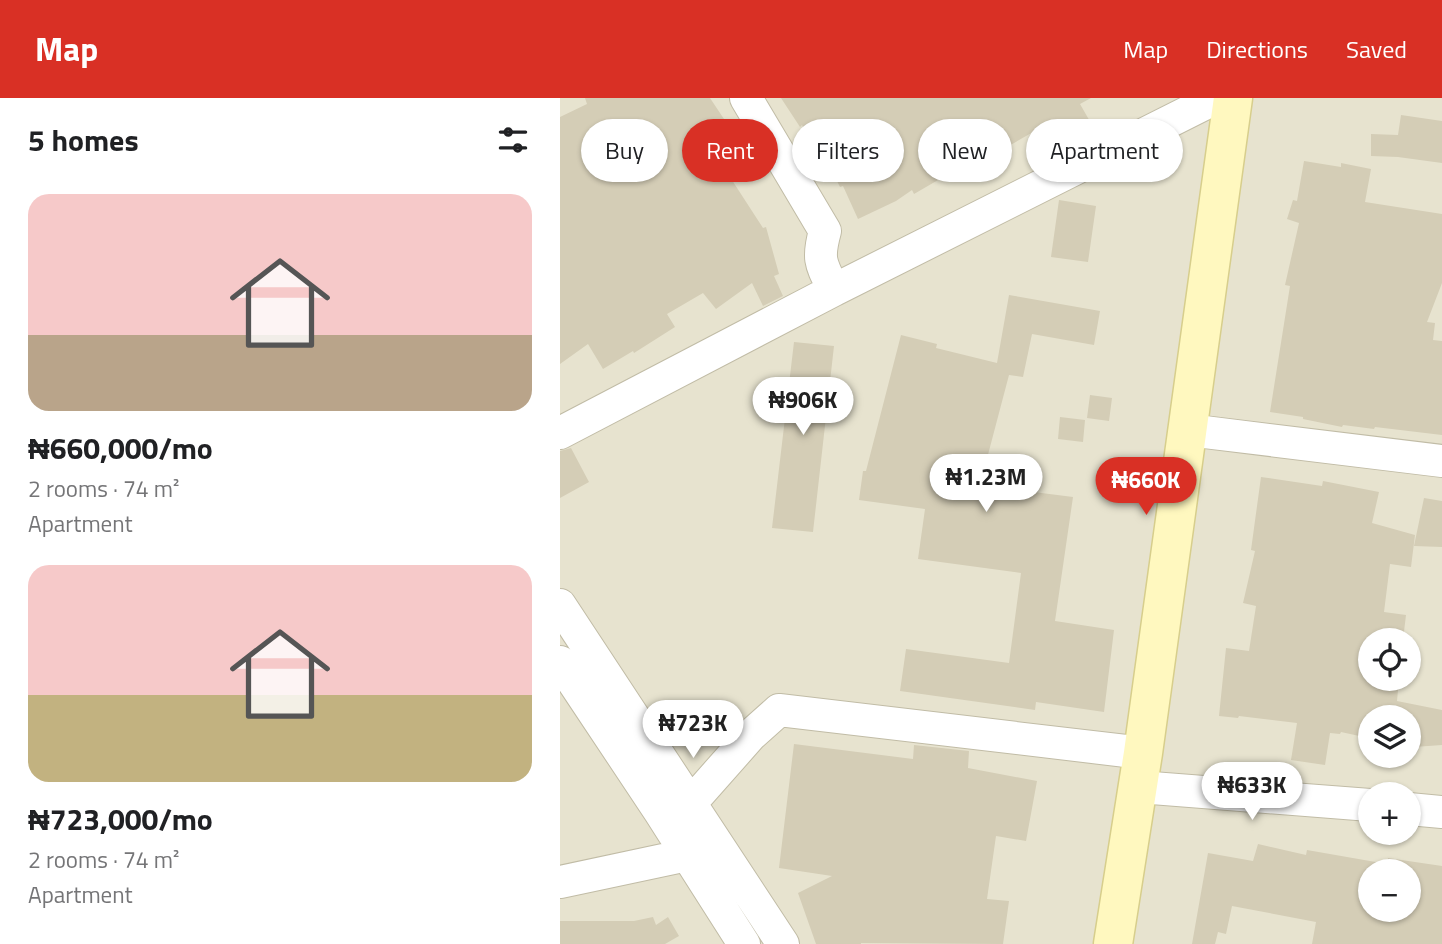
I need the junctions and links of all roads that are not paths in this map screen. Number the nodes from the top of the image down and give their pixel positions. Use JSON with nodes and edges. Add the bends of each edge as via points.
{"nodes":[{"id":1,"x":746,"y":98,"type":"edge"},
{"id":2,"x":1216,"y":98,"type":"edge"},
{"id":3,"x":1233,"y":98,"type":"edge"},
{"id":4,"x":834,"y":290,"type":"junction"},
{"id":5,"x":1188,"y":430,"type":"junction"},
{"id":6,"x":560,"y":433,"type":"edge"},
{"id":7,"x":1442,"y":461,"type":"edge"},
{"id":8,"x":560,"y":605,"type":"edge"},
{"id":9,"x":560,"y":662,"type":"edge"},
{"id":10,"x":1141,"y":770,"type":"junction"},
{"id":11,"x":690,"y":804,"type":"junction"},
{"id":12,"x":1358,"y":804,"type":"edge"},
{"id":13,"x":1421,"y":809,"type":"edge"},
{"id":14,"x":1442,"y":812,"type":"edge"},
{"id":15,"x":687,"y":855,"type":"junction"},
{"id":16,"x":560,"y":882,"type":"edge"},
{"id":17,"x":744,"y":944,"type":"edge"},
{"id":18,"x":782,"y":944,"type":"edge"},
{"id":19,"x":1113,"y":944,"type":"edge"}],
"edges":[{"from":1,"to":4,"type":"street","via":[[825,231],[820,262]]},
{"from":2,"to":4,"type":"street"},
{"from":3,"to":5,"type":"main road"},
{"from":4,"to":6,"type":"street"},
{"from":5,"to":7,"type":"street"},
{"from":5,"to":10,"type":"main road"},
{"from":8,"to":11,"type":"street"},
{"from":9,"to":15,"type":"street"},
{"from":10,"to":11,"type":"street","via":[[779,710]]},
{"from":10,"to":12,"type":"street"},
{"from":10,"to":19,"type":"main road"},
{"from":11,"to":18,"type":"street"},
{"from":13,"to":14,"type":"street"},
{"from":15,"to":16,"type":"street"},
{"from":15,"to":17,"type":"street"}]}
